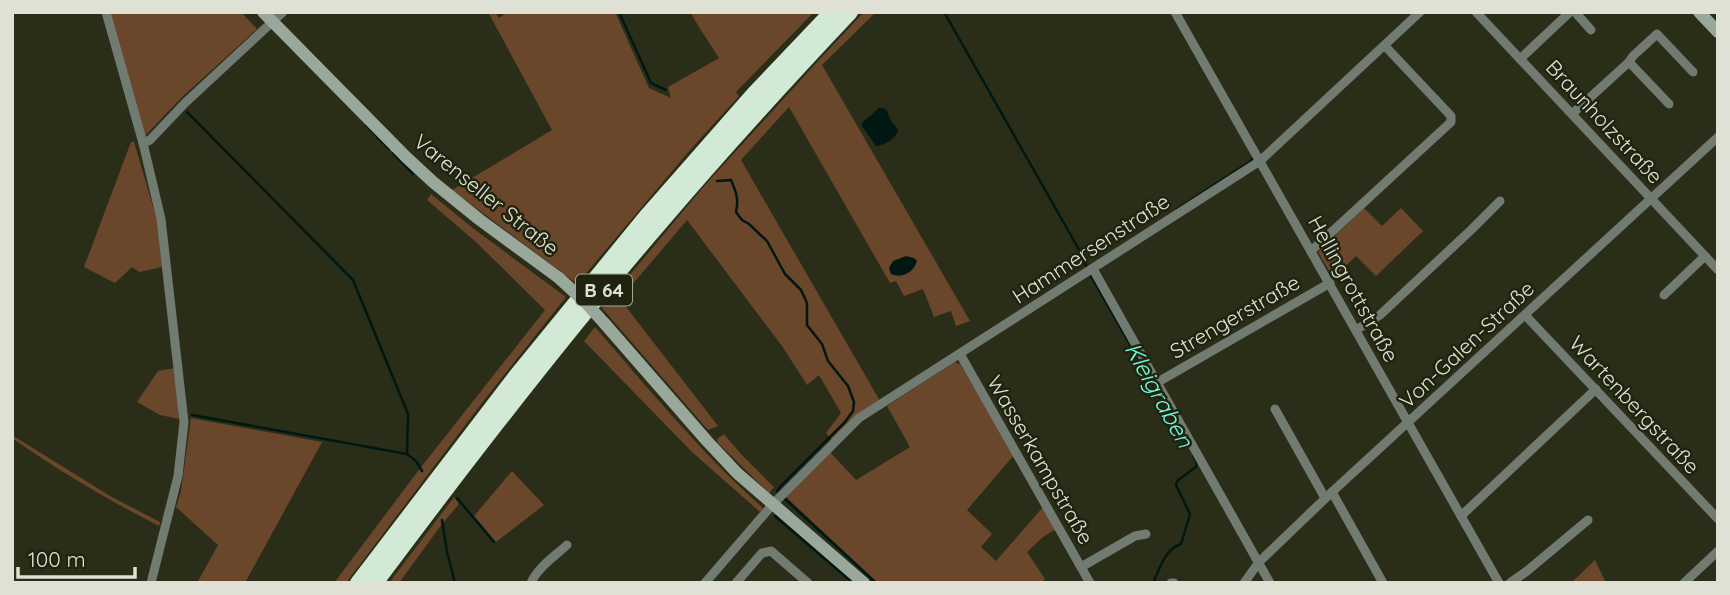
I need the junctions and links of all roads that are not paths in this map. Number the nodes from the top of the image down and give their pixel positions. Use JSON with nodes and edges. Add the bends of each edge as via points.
{"nodes":[{"id":1,"x":106,"y":12,"type":"edge"},
{"id":2,"x":263,"y":12,"type":"edge"},
{"id":3,"x":283,"y":12,"type":"edge"},
{"id":4,"x":832,"y":12,"type":"edge"},
{"id":5,"x":850,"y":12,"type":"edge"},
{"id":6,"x":1175,"y":12,"type":"edge"},
{"id":7,"x":1420,"y":12,"type":"edge"},
{"id":8,"x":1476,"y":12,"type":"edge"},
{"id":9,"x":1572,"y":12,"type":"edge"},
{"id":10,"x":1699,"y":12,"type":"edge"},
{"id":11,"x":273,"y":22,"type":"junction"},
{"id":12,"x":1591,"y":30,"type":"dead end"},
{"id":13,"x":1718,"y":32,"type":"edge"},
{"id":14,"x":1385,"y":46,"type":"junction"},
{"id":15,"x":1520,"y":59,"type":"junction"},
{"id":16,"x":1629,"y":62,"type":"junction"},
{"id":17,"x":1693,"y":72,"type":"dead end"},
{"id":18,"x":1669,"y":104,"type":"dead end"},
{"id":19,"x":1572,"y":114,"type":"junction"},
{"id":20,"x":1718,"y":137,"type":"edge"},
{"id":21,"x":143,"y":143,"type":"junction"},
{"id":22,"x":1260,"y":161,"type":"junction"},
{"id":23,"x":1651,"y":198,"type":"junction"},
{"id":24,"x":1500,"y":201,"type":"dead end"},
{"id":25,"x":1311,"y":251,"type":"junction"},
{"id":26,"x":1705,"y":256,"type":"junction"},
{"id":27,"x":1717,"y":267,"type":"edge"},
{"id":28,"x":1093,"y":269,"type":"junction"},
{"id":29,"x":1330,"y":284,"type":"junction"},
{"id":30,"x":1664,"y":295,"type":"dead end"},
{"id":31,"x":1525,"y":315,"type":"junction"},
{"id":32,"x":1356,"y":330,"type":"junction"},
{"id":33,"x":960,"y":354,"type":"junction"},
{"id":34,"x":1158,"y":382,"type":"junction"},
{"id":35,"x":1596,"y":389,"type":"junction"},
{"id":36,"x":1275,"y":409,"type":"dead end"},
{"id":37,"x":1408,"y":423,"type":"junction"},
{"id":38,"x":1328,"y":495,"type":"junction"},
{"id":39,"x":773,"y":504,"type":"junction"},
{"id":40,"x":1461,"y":516,"type":"junction"},
{"id":41,"x":1718,"y":519,"type":"edge"},
{"id":42,"x":1588,"y":520,"type":"dead end"},
{"id":43,"x":1146,"y":534,"type":"dead end"},
{"id":44,"x":567,"y":545,"type":"dead end"},
{"id":45,"x":1718,"y":551,"type":"edge"},
{"id":46,"x":1259,"y":562,"type":"junction"},
{"id":47,"x":1081,"y":567,"type":"junction"},
{"id":48,"x":151,"y":583,"type":"edge"},
{"id":49,"x":358,"y":583,"type":"edge"},
{"id":50,"x":375,"y":583,"type":"edge"},
{"id":51,"x":531,"y":583,"type":"edge"},
{"id":52,"x":705,"y":583,"type":"edge"},
{"id":53,"x":736,"y":583,"type":"edge"},
{"id":54,"x":808,"y":583,"type":"edge"},
{"id":55,"x":864,"y":583,"type":"edge"},
{"id":56,"x":1090,"y":583,"type":"edge"},
{"id":57,"x":1244,"y":583,"type":"edge"},
{"id":58,"x":1270,"y":583,"type":"edge"},
{"id":59,"x":1383,"y":583,"type":"edge"},
{"id":60,"x":1499,"y":583,"type":"edge"},
{"id":61,"x":1510,"y":583,"type":"edge"},
{"id":62,"x":1684,"y":583,"type":"edge"}],
"edges":[{"from":1,"to":21,"type":"street"},
{"from":2,"to":11,"type":"main road","name":"Varenseller Straße"},
{"from":3,"to":11,"type":"street"},
{"from":4,"to":49,"type":"highway","number":"B 64","via":[[646,217],[517,375]]},
{"from":5,"to":50,"type":"highway","number":"B 64","via":[[657,226],[527,384]]},
{"from":6,"to":22,"type":"street","name":"Hellingrottstraße"},
{"from":7,"to":14,"type":"street","name":"Hammersenstraße"},
{"from":8,"to":15,"type":"street","name":"Braunholzstraße"},
{"from":9,"to":12,"type":"street"},
{"from":9,"to":15,"type":"street"},
{"from":10,"to":13,"type":"main road"},
{"from":11,"to":21,"type":"street"},
{"from":11,"to":39,"type":"main road","name":"Varenseller Straße","bridge":true,"via":[[433,182],[585,302],[707,442]]},
{"from":14,"to":22,"type":"street","name":"Hammersenstraße"},
{"from":14,"to":25,"type":"street","via":[[1451,121]]},
{"from":15,"to":19,"type":"street","name":"Braunholzstraße"},
{"from":16,"to":17,"type":"street","via":[[1657,34]]},
{"from":16,"to":18,"type":"street"},
{"from":16,"to":19,"type":"street"},
{"from":19,"to":23,"type":"street","name":"Braunholzstraße"},
{"from":20,"to":23,"type":"street","name":"Von-Galen-Straße"},
{"from":21,"to":48,"type":"street","via":[[161,219],[184,422],[178,475]]},
{"from":22,"to":25,"type":"street","name":"Hellingrottstraße"},
{"from":22,"to":28,"type":"street","name":"Hammersenstraße"},
{"from":23,"to":26,"type":"street","name":"Braunholzstraße"},
{"from":23,"to":31,"type":"street","name":"Von-Galen-Straße"},
{"from":24,"to":32,"type":"street","via":[[1380,315]]},
{"from":25,"to":29,"type":"street","name":"Hellingrottstraße"},
{"from":26,"to":27,"type":"street","name":"Braunholzstraße"},
{"from":26,"to":30,"type":"street"},
{"from":28,"to":33,"type":"street","name":"Hammersenstraße"},
{"from":28,"to":34,"type":"street"},
{"from":29,"to":32,"type":"street","name":"Hellingrottstraße"},
{"from":29,"to":34,"type":"street","name":"Strengerstraße"},
{"from":31,"to":35,"type":"street","name":"Wartenbergstraße"},
{"from":31,"to":37,"type":"street","name":"Von-Galen-Straße"},
{"from":32,"to":37,"type":"street","name":"Hellingrottstraße"},
{"from":33,"to":39,"type":"street","name":"Hammersenstraße","via":[[859,418]]},
{"from":33,"to":47,"type":"street","name":"Wasserkampstraße"},
{"from":34,"to":46,"type":"street"},
{"from":35,"to":40,"type":"street"},
{"from":35,"to":41,"type":"street","name":"Wartenbergstraße"},
{"from":36,"to":38,"type":"street"},
{"from":37,"to":38,"type":"street","name":"Von-Galen-Straße"},
{"from":37,"to":40,"type":"street","name":"Hellingrottstraße"},
{"from":38,"to":46,"type":"street","name":"Von-Galen-Straße"},
{"from":38,"to":59,"type":"street"},
{"from":39,"to":52,"type":"street","name":"Hammersenstraße"},
{"from":39,"to":55,"type":"main road","name":"Varenseller Straße"},
{"from":40,"to":60,"type":"street","name":"Hellingrottstraße"},
{"from":42,"to":61,"type":"street"},
{"from":43,"to":47,"type":"street"},
{"from":44,"to":51,"type":"street"},
{"from":45,"to":62,"type":"street"},
{"from":46,"to":57,"type":"street","name":"Von-Galen-Straße"},
{"from":46,"to":58,"type":"street"},
{"from":47,"to":56,"type":"street","name":"Wasserkampstraße"},
{"from":53,"to":54,"type":"street","via":[[762,553],[771,551]]}]}
